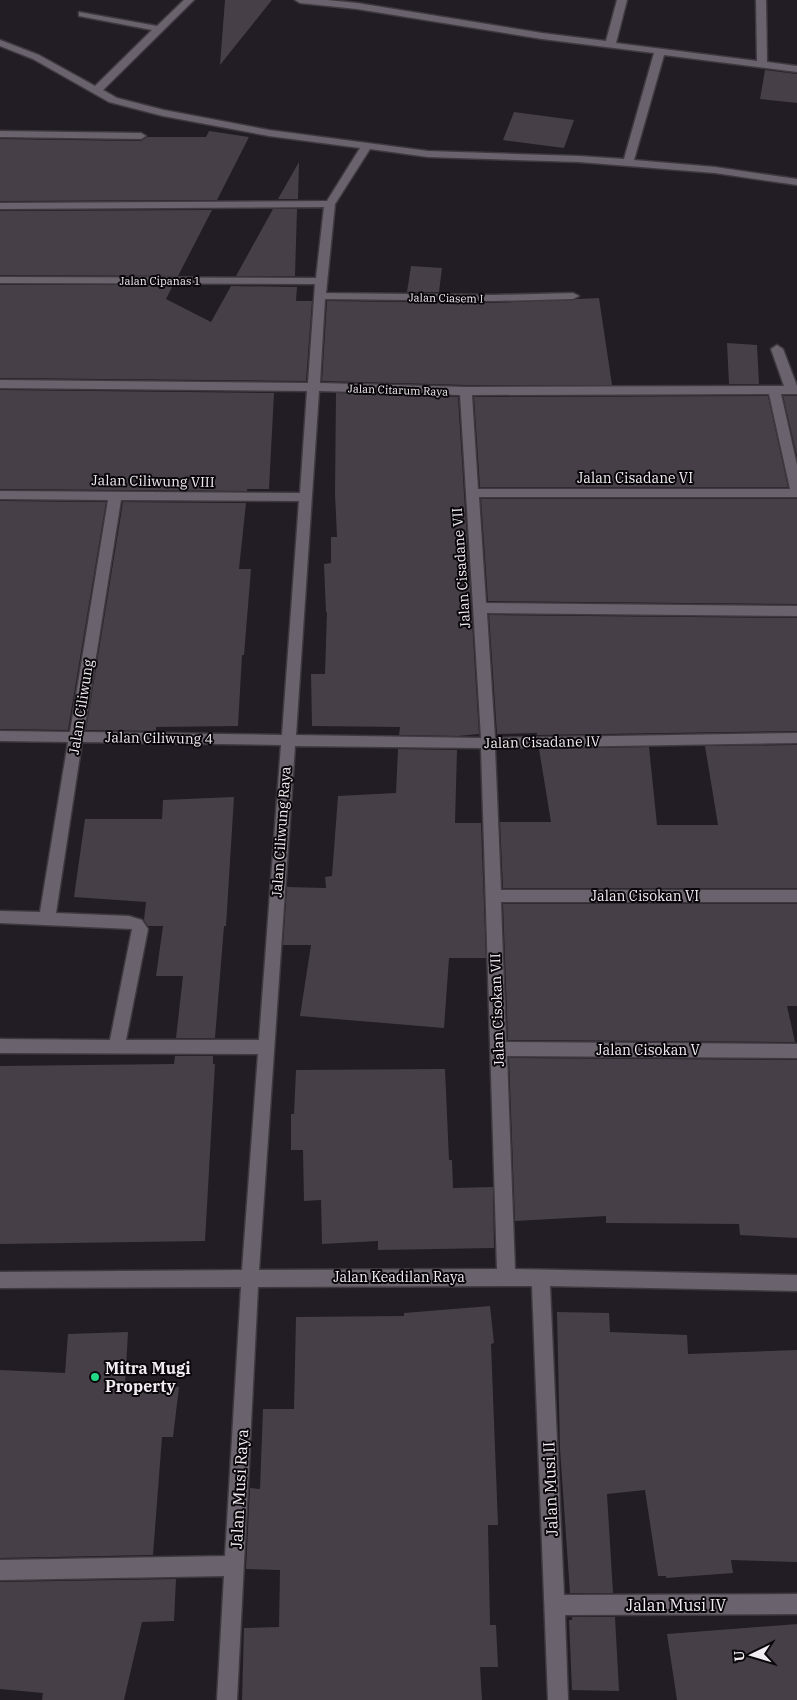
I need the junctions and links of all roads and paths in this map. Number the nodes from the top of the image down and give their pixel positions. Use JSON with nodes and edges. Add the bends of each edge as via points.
{"nodes":[{"id":1,"x":190,"y":0,"type":"edge"},
{"id":2,"x":300,"y":0,"type":"edge"},
{"id":3,"x":622,"y":0,"type":"edge"},
{"id":4,"x":761,"y":0,"type":"edge"},
{"id":5,"x":82,"y":14,"type":"dead end"},
{"id":6,"x":160,"y":28,"type":"junction"},
{"id":7,"x":0,"y":43,"type":"edge"},
{"id":8,"x":610,"y":45,"type":"junction"},
{"id":9,"x":660,"y":51,"type":"junction"},
{"id":10,"x":762,"y":63,"type":"junction"},
{"id":11,"x":797,"y":68,"type":"edge"},
{"id":12,"x":96,"y":91,"type":"junction"},
{"id":13,"x":0,"y":134,"type":"edge"},
{"id":14,"x":141,"y":136,"type":"dead end"},
{"id":15,"x":367,"y":146,"type":"junction"},
{"id":16,"x":628,"y":163,"type":"junction"},
{"id":17,"x":797,"y":182,"type":"edge"},
{"id":18,"x":330,"y":204,"type":"junction"},
{"id":19,"x":0,"y":206,"type":"edge"},
{"id":20,"x":0,"y":280,"type":"edge"},
{"id":21,"x":321,"y":281,"type":"junction"},
{"id":22,"x":320,"y":296,"type":"junction"},
{"id":23,"x":573,"y":296,"type":"dead end"},
{"id":24,"x":777,"y":349,"type":"dead end"},
{"id":25,"x":0,"y":384,"type":"edge"},
{"id":26,"x":312,"y":387,"type":"junction"},
{"id":27,"x":794,"y":390,"type":"edge"},
{"id":28,"x":466,"y":391,"type":"junction"},
{"id":29,"x":774,"y":391,"type":"junction"},
{"id":30,"x":472,"y":493,"type":"junction"},
{"id":31,"x":797,"y":493,"type":"edge"},
{"id":32,"x":0,"y":495,"type":"edge"},
{"id":33,"x":115,"y":495,"type":"junction"},
{"id":34,"x":305,"y":498,"type":"junction"},
{"id":35,"x":480,"y":608,"type":"junction"},
{"id":36,"x":797,"y":611,"type":"edge"},
{"id":37,"x":0,"y":736,"type":"edge"},
{"id":38,"x":76,"y":737,"type":"junction"},
{"id":39,"x":797,"y":738,"type":"edge"},
{"id":40,"x":288,"y":740,"type":"junction"},
{"id":41,"x":488,"y":743,"type":"junction"},
{"id":42,"x":493,"y":896,"type":"junction"},
{"id":43,"x":797,"y":896,"type":"edge"},
{"id":44,"x":0,"y":917,"type":"edge"},
{"id":45,"x":47,"y":919,"type":"junction"},
{"id":46,"x":0,"y":1046,"type":"edge"},
{"id":47,"x":117,"y":1046,"type":"junction"},
{"id":48,"x":266,"y":1047,"type":"junction"},
{"id":49,"x":498,"y":1049,"type":"junction"},
{"id":50,"x":797,"y":1051,"type":"edge"},
{"id":51,"x":506,"y":1277,"type":"junction"},
{"id":52,"x":250,"y":1278,"type":"junction"},
{"id":53,"x":541,"y":1278,"type":"junction"},
{"id":54,"x":0,"y":1280,"type":"edge"},
{"id":55,"x":797,"y":1283,"type":"edge"},
{"id":56,"x":234,"y":1566,"type":"junction"},
{"id":57,"x":0,"y":1570,"type":"edge"},
{"id":58,"x":797,"y":1604,"type":"edge"},
{"id":59,"x":555,"y":1606,"type":"junction"},
{"id":60,"x":227,"y":1700,"type":"edge"},
{"id":61,"x":558,"y":1700,"type":"edge"}],
"edges":[{"from":1,"to":6,"type":"street"},
{"from":2,"to":8,"type":"street"},
{"from":3,"to":8,"type":"street"},
{"from":4,"to":10,"type":"street"},
{"from":5,"to":6,"type":"street"},
{"from":6,"to":12,"type":"street"},
{"from":7,"to":12,"type":"street","via":[[36,57]]},
{"from":8,"to":9,"type":"street"},
{"from":9,"to":10,"type":"street"},
{"from":9,"to":16,"type":"street"},
{"from":10,"to":11,"type":"street"},
{"from":12,"to":15,"type":"street","via":[[113,100],[163,113],[269,133]]},
{"from":13,"to":14,"type":"street"},
{"from":15,"to":16,"type":"street","via":[[428,154]]},
{"from":15,"to":18,"type":"street"},
{"from":16,"to":17,"type":"street","via":[[715,170]]},
{"from":18,"to":19,"type":"street"},
{"from":18,"to":21,"type":"street","name":"Jalan Ciliwung Raya"},
{"from":20,"to":21,"type":"street","name":"Jalan Cipanas 1"},
{"from":21,"to":22,"type":"street","name":"Jalan Ciliwung Raya"},
{"from":22,"to":23,"type":"street","name":"Jalan Ciasem I"},
{"from":22,"to":26,"type":"street","name":"Jalan Ciliwung Raya"},
{"from":24,"to":27,"type":"street"},
{"from":25,"to":26,"type":"street","name":"Jalan Citarum Raya"},
{"from":26,"to":28,"type":"street","name":"Jalan Citarum Raya"},
{"from":26,"to":34,"type":"street","name":"Jalan Ciliwung Raya"},
{"from":27,"to":29,"type":"street","name":"Jalan Citarum Raya"},
{"from":28,"to":29,"type":"street","name":"Jalan Citarum Raya"},
{"from":28,"to":30,"type":"street","name":"Jalan Cisadane VII"},
{"from":29,"to":31,"type":"street"},
{"from":30,"to":31,"type":"street","name":"Jalan Cisadane VI"},
{"from":30,"to":35,"type":"street","name":"Jalan Cisadane VII"},
{"from":32,"to":33,"type":"street","name":"Jalan Ciliwung VIII"},
{"from":33,"to":34,"type":"street","name":"Jalan Ciliwung VIII"},
{"from":33,"to":38,"type":"street","name":"Jalan Ciliwung"},
{"from":34,"to":40,"type":"street","name":"Jalan Ciliwung Raya"},
{"from":35,"to":36,"type":"street"},
{"from":35,"to":41,"type":"street","name":"Jalan Cisadane VII"},
{"from":37,"to":38,"type":"street","name":"Jalan Ciliwung 4"},
{"from":38,"to":40,"type":"street","name":"Jalan Ciliwung 4"},
{"from":38,"to":45,"type":"street","name":"Jalan Ciliwung"},
{"from":39,"to":41,"type":"street","name":"Jalan Cisadane IV"},
{"from":40,"to":41,"type":"street","name":"Jalan Cisadane IV"},
{"from":40,"to":48,"type":"street","name":"Jalan Ciliwung Raya"},
{"from":41,"to":42,"type":"street","name":"Jalan Cisokan VII"},
{"from":42,"to":43,"type":"street","name":"Jalan Cisokan VI"},
{"from":42,"to":49,"type":"street","name":"Jalan Cisokan VII"},
{"from":44,"to":45,"type":"street"},
{"from":45,"to":47,"type":"street","via":[[129,922],[137,924],[140,929]]},
{"from":46,"to":47,"type":"street"},
{"from":47,"to":48,"type":"street"},
{"from":48,"to":52,"type":"street","name":"Jalan Ciliwung Raya"},
{"from":49,"to":50,"type":"street","name":"Jalan Cisokan V"},
{"from":49,"to":51,"type":"street","name":"Jalan Cisokan VII"},
{"from":51,"to":52,"type":"street","name":"Jalan Keadilan Raya"},
{"from":51,"to":53,"type":"street","name":"Jalan Keadilan Raya"},
{"from":52,"to":54,"type":"street","name":"Jalan Keadilan Raya"},
{"from":52,"to":56,"type":"street","name":"Jalan Musi Raya"},
{"from":53,"to":55,"type":"street","name":"Jalan Keadilan Raya"},
{"from":53,"to":59,"type":"street","name":"Jalan Musi II"},
{"from":56,"to":57,"type":"street"},
{"from":56,"to":60,"type":"street","name":"Jalan Musi Raya"},
{"from":58,"to":59,"type":"street","name":"Jalan Musi IV"},
{"from":59,"to":61,"type":"street","name":"Jalan Musi II"}]}
